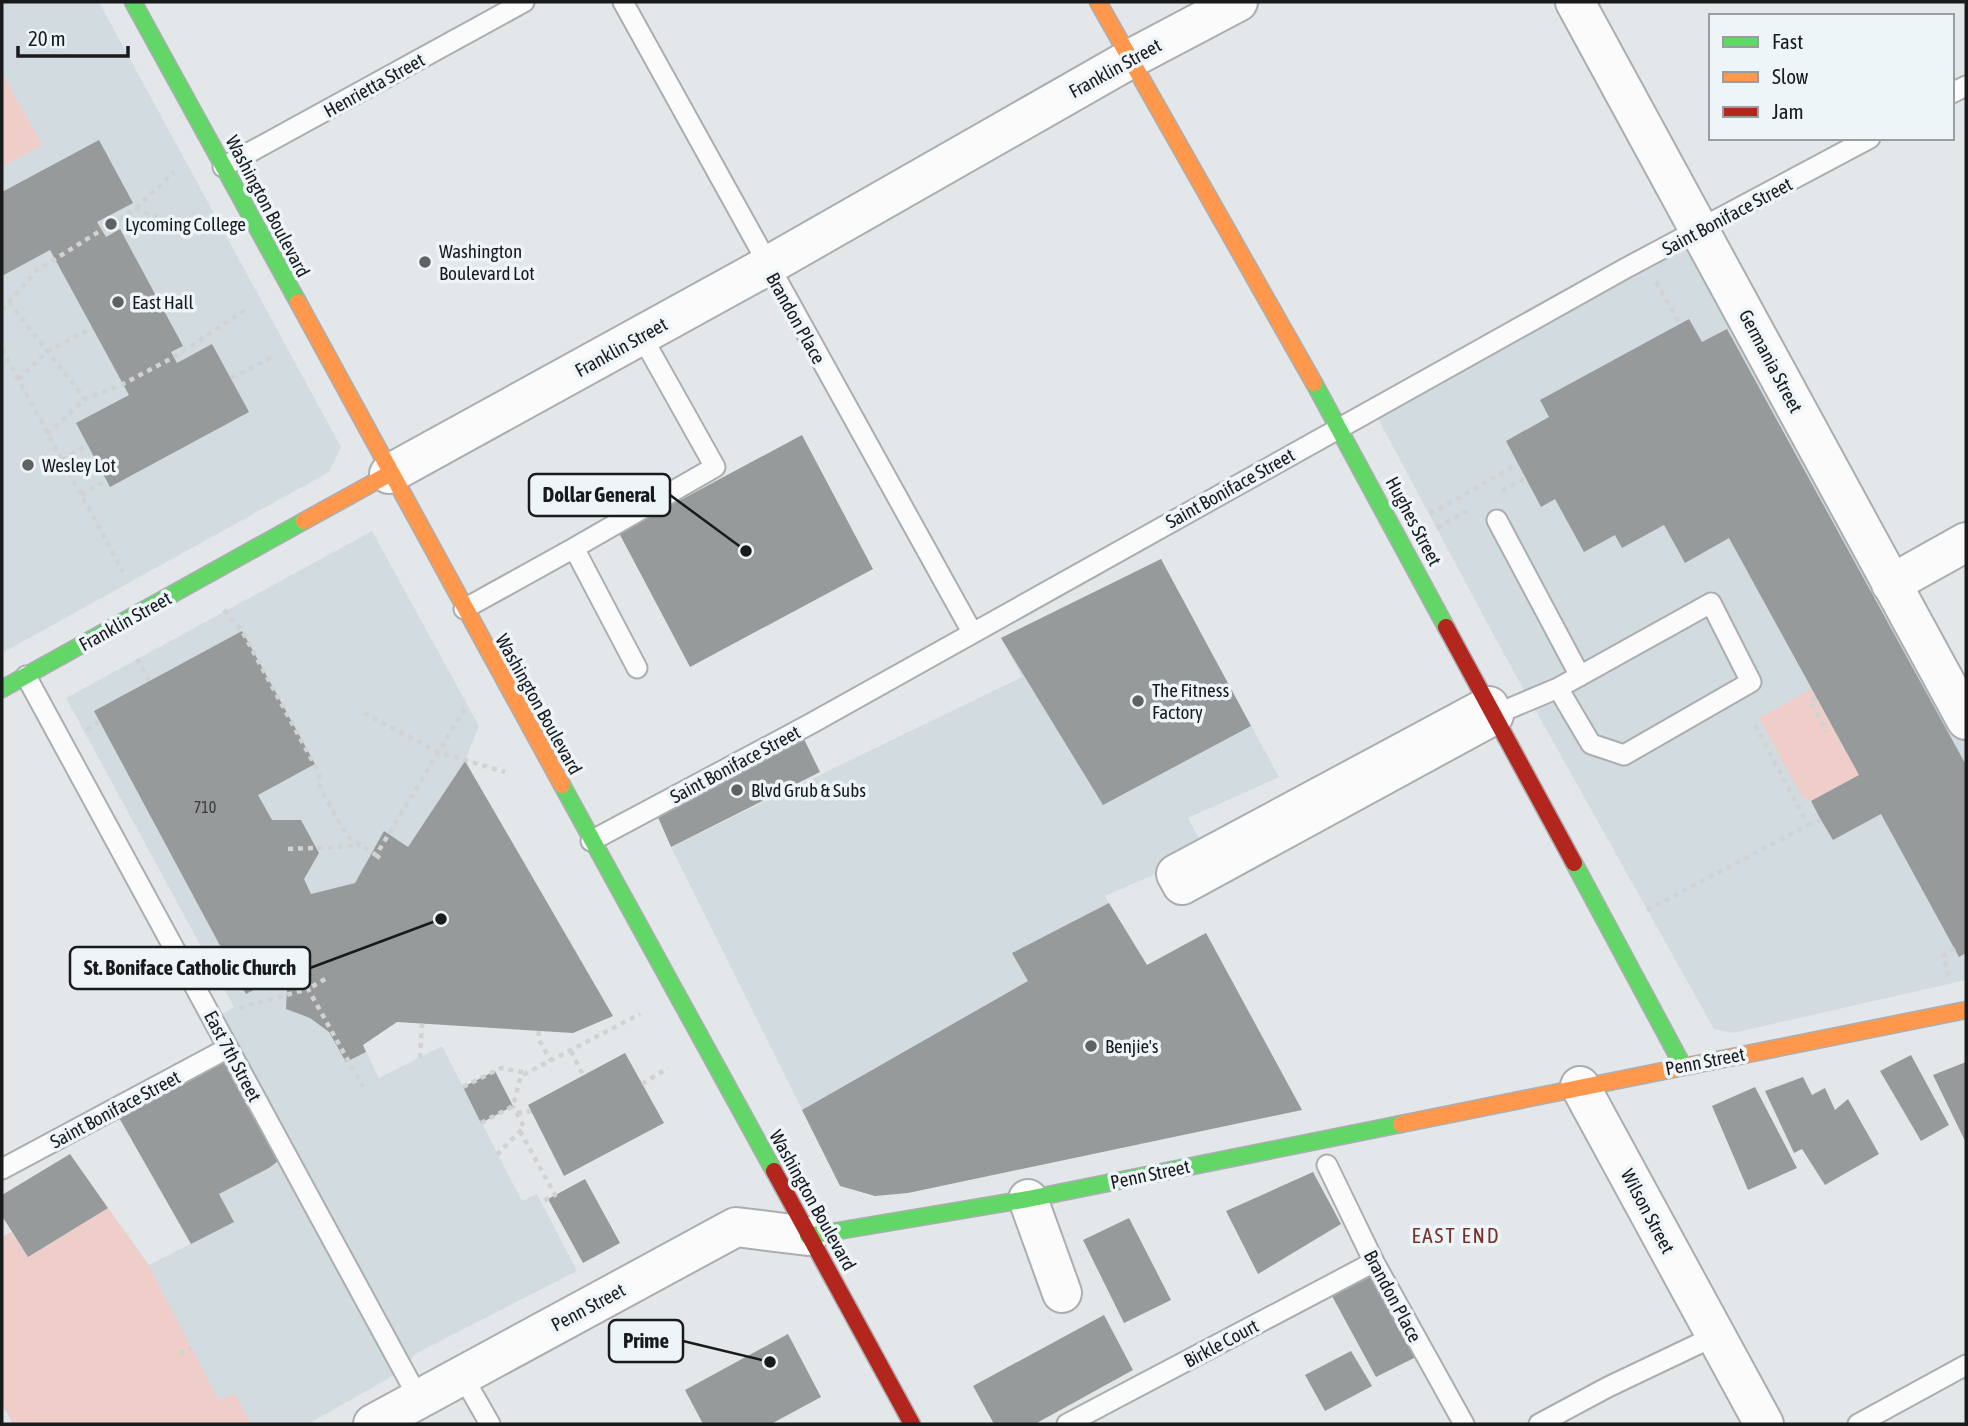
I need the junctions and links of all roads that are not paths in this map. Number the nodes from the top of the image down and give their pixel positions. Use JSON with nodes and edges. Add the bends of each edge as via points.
{"nodes":[{"id":1,"x":133,"y":2,"type":"edge"},
{"id":2,"x":524,"y":2,"type":"edge"},
{"id":3,"x":624,"y":2,"type":"edge"},
{"id":4,"x":1098,"y":2,"type":"edge"},
{"id":5,"x":1238,"y":2,"type":"edge"},
{"id":6,"x":1575,"y":2,"type":"edge"},
{"id":7,"x":1130,"y":59,"type":"junction"},
{"id":8,"x":1866,"y":140,"type":"edge"},
{"id":9,"x":223,"y":167,"type":"junction"},
{"id":10,"x":1700,"y":232,"type":"junction"},
{"id":11,"x":767,"y":266,"type":"junction"},
{"id":12,"x":641,"y":335,"type":"junction"},
{"id":13,"x":1339,"y":428,"type":"junction"},
{"id":14,"x":389,"y":474,"type":"junction"},
{"id":15,"x":1497,"y":520,"type":"dead end"},
{"id":16,"x":1966,"y":542,"type":"edge"},
{"id":17,"x":574,"y":548,"type":"junction"},
{"id":18,"x":1891,"y":583,"type":"junction"},
{"id":19,"x":464,"y":609,"type":"junction"},
{"id":20,"x":972,"y":632,"type":"junction"},
{"id":21,"x":637,"y":667,"type":"dead end"},
{"id":22,"x":26,"y":676,"type":"junction"},
{"id":23,"x":1580,"y":676,"type":"junction"},
{"id":24,"x":1558,"y":688,"type":"junction"},
{"id":25,"x":2,"y":689,"type":"edge"},
{"id":26,"x":1492,"y":710,"type":"junction"},
{"id":27,"x":1966,"y":720,"type":"edge"},
{"id":28,"x":591,"y":841,"type":"junction"},
{"id":29,"x":1966,"y":1010,"type":"edge"},
{"id":30,"x":229,"y":1048,"type":"junction"},
{"id":31,"x":1683,"y":1066,"type":"junction"},
{"id":32,"x":1580,"y":1086,"type":"junction"},
{"id":33,"x":1327,"y":1165,"type":"dead end"},
{"id":34,"x":2,"y":1170,"type":"edge"},
{"id":35,"x":1028,"y":1199,"type":"junction"},
{"id":36,"x":808,"y":1236,"type":"junction"},
{"id":37,"x":1374,"y":1262,"type":"junction"},
{"id":38,"x":1062,"y":1293,"type":"dead end"},
{"id":39,"x":1715,"y":1336,"type":"junction"},
{"id":40,"x":1966,"y":1365,"type":"edge"},
{"id":41,"x":462,"y":1375,"type":"junction"},
{"id":42,"x":419,"y":1399,"type":"junction"},
{"id":43,"x":373,"y":1424,"type":"edge"},
{"id":44,"x":490,"y":1424,"type":"edge"},
{"id":45,"x":912,"y":1424,"type":"edge"},
{"id":46,"x":1067,"y":1424,"type":"edge"},
{"id":47,"x":1464,"y":1424,"type":"edge"},
{"id":48,"x":1539,"y":1424,"type":"edge"},
{"id":49,"x":1763,"y":1424,"type":"edge"},
{"id":50,"x":1858,"y":1424,"type":"edge"}],
"edges":[{"from":1,"to":9,"type":"street","name":"Washington Boulevard"},
{"from":2,"to":9,"type":"lane","name":"Henrietta Street"},
{"from":3,"to":11,"type":"lane","name":"Brandon Place"},
{"from":4,"to":7,"type":"street","name":"Hughes Street"},
{"from":5,"to":7,"type":"street","name":"Franklin Street"},
{"from":6,"to":10,"type":"street","name":"Germania Street"},
{"from":7,"to":11,"type":"street","name":"Franklin Street"},
{"from":7,"to":13,"type":"street","name":"Hughes Street"},
{"from":8,"to":10,"type":"lane","name":"Saint Boniface Street"},
{"from":9,"to":14,"type":"street","name":"Washington Boulevard"},
{"from":10,"to":13,"type":"lane","name":"Saint Boniface Street","via":[[1626,268]]},
{"from":10,"to":18,"type":"street","name":"Germania Street"},
{"from":11,"to":12,"type":"street","name":"Franklin Street"},
{"from":11,"to":20,"type":"lane","name":"Brandon Place"},
{"from":12,"to":14,"type":"street","name":"Franklin Street"},
{"from":12,"to":17,"type":"lane","via":[[715,467]]},
{"from":13,"to":20,"type":"lane","name":"Saint Boniface Street"},
{"from":13,"to":26,"type":"street","name":"Hughes Street"},
{"from":14,"to":19,"type":"street","name":"Washington Boulevard"},
{"from":14,"to":22,"type":"street","name":"Franklin Street"},
{"from":15,"to":23,"type":"lane"},
{"from":16,"to":18,"type":"street"},
{"from":17,"to":19,"type":"lane"},
{"from":17,"to":21,"type":"lane"},
{"from":18,"to":27,"type":"street","name":"Germania Street"},
{"from":19,"to":28,"type":"street","name":"Washington Boulevard"},
{"from":20,"to":28,"type":"lane","name":"Saint Boniface Street"},
{"from":22,"to":25,"type":"street","name":"Franklin Street"},
{"from":22,"to":30,"type":"lane","name":"East 7th Street"},
{"from":23,"to":24,"type":"lane"},
{"from":23,"to":24,"type":"lane","via":[[1711,603],[1751,682],[1624,755],[1591,744]]},
{"from":24,"to":26,"type":"lane"},
{"from":26,"to":26,"type":"street","via":[[1176,874],[1181,885]]},
{"from":26,"to":31,"type":"street","name":"Hughes Street"},
{"from":28,"to":36,"type":"street","name":"Washington Boulevard"},
{"from":29,"to":31,"type":"street","name":"Penn Street"},
{"from":30,"to":34,"type":"lane","name":"Saint Boniface Street"},
{"from":30,"to":42,"type":"lane","name":"East 7th Street"},
{"from":31,"to":32,"type":"street","name":"Penn Street"},
{"from":32,"to":35,"type":"street","name":"Penn Street"},
{"from":32,"to":39,"type":"street","name":"Wilson Street"},
{"from":33,"to":37,"type":"lane","name":"Brandon Place"},
{"from":35,"to":36,"type":"street","name":"Penn Street"},
{"from":35,"to":38,"type":"street"},
{"from":36,"to":41,"type":"street","name":"Penn Street","via":[[736,1227]]},
{"from":36,"to":45,"type":"street","name":"Washington Boulevard"},
{"from":37,"to":46,"type":"lane","name":"Birkle Court"},
{"from":37,"to":47,"type":"lane","name":"Brandon Place"},
{"from":39,"to":48,"type":"lane"},
{"from":39,"to":49,"type":"street","name":"Wilson Street"},
{"from":40,"to":50,"type":"lane"},
{"from":41,"to":42,"type":"street","name":"Penn Street"},
{"from":41,"to":44,"type":"lane"},
{"from":42,"to":43,"type":"street","name":"Penn Street"}]}
